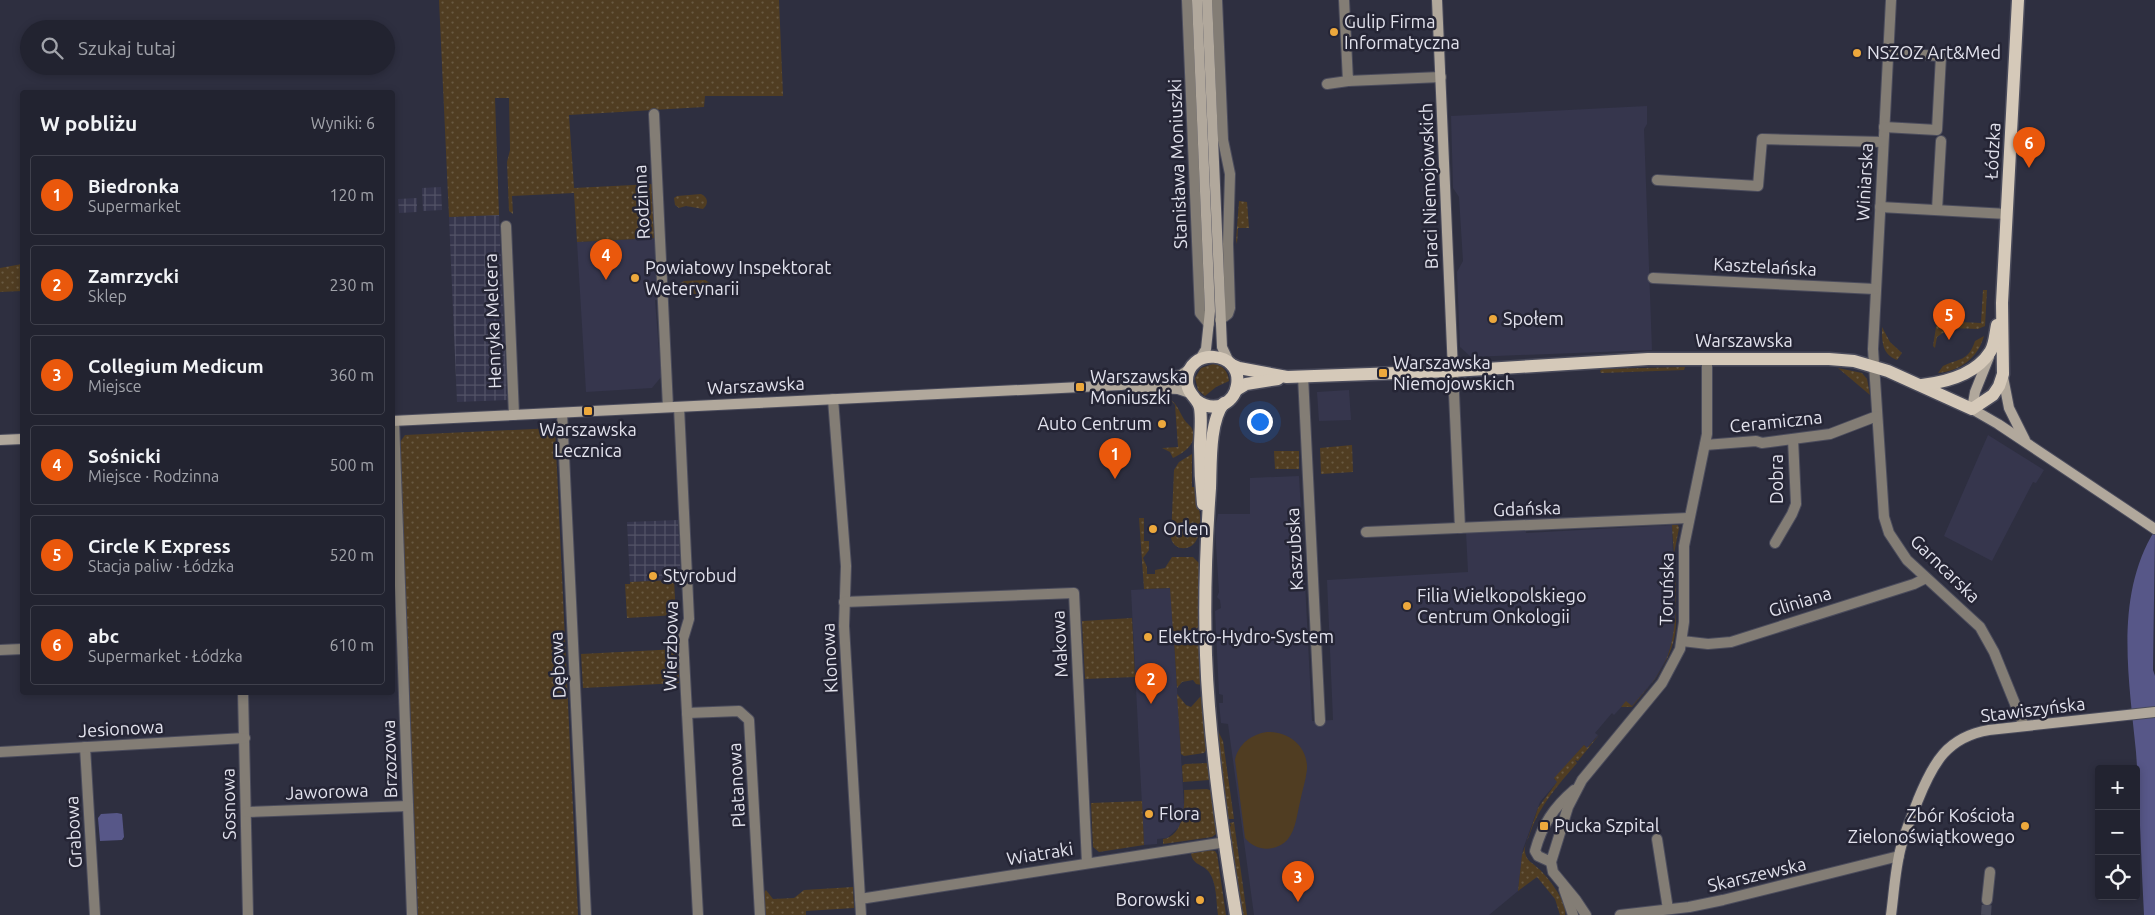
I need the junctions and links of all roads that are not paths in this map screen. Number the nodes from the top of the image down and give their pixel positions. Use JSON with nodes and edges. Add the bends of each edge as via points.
{"nodes":[{"id":1,"x":1187,"y":0,"type":"edge"},
{"id":2,"x":1197,"y":0,"type":"edge"},
{"id":3,"x":1207,"y":0,"type":"edge"},
{"id":4,"x":1217,"y":0,"type":"edge"},
{"id":5,"x":1344,"y":0,"type":"edge"},
{"id":6,"x":1437,"y":0,"type":"edge"},
{"id":7,"x":1891,"y":0,"type":"edge"},
{"id":8,"x":2018,"y":0,"type":"edge"},
{"id":9,"x":1888,"y":53,"type":"junction"},
{"id":10,"x":1441,"y":77,"type":"junction"},
{"id":11,"x":1348,"y":81,"type":"junction"},
{"id":12,"x":1327,"y":84,"type":"dead end"},
{"id":13,"x":654,"y":114,"type":"dead end"},
{"id":14,"x":1884,"y":127,"type":"junction"},
{"id":15,"x":1940,"y":140,"type":"dead end"},
{"id":16,"x":1883,"y":142,"type":"junction"},
{"id":17,"x":1656,"y":180,"type":"dead end"},
{"id":18,"x":1880,"y":207,"type":"junction"},
{"id":19,"x":1937,"y":210,"type":"junction"},
{"id":20,"x":2007,"y":214,"type":"junction"},
{"id":21,"x":506,"y":226,"type":"dead end"},
{"id":22,"x":1653,"y":278,"type":"dead end"},
{"id":23,"x":1875,"y":290,"type":"junction"},
{"id":24,"x":2002,"y":303,"type":"junction"},
{"id":25,"x":1220,"y":320,"type":"junction"},
{"id":26,"x":1209,"y":324,"type":"junction"},
{"id":27,"x":1991,"y":351,"type":"junction"},
{"id":28,"x":1707,"y":358,"type":"junction"},
{"id":29,"x":1195,"y":363,"type":"junction"},
{"id":30,"x":1231,"y":364,"type":"junction"},
{"id":31,"x":1874,"y":366,"type":"junction"},
{"id":32,"x":1453,"y":371,"type":"junction"},
{"id":33,"x":2003,"y":374,"type":"junction"},
{"id":34,"x":1303,"y":376,"type":"junction"},
{"id":35,"x":1287,"y":377,"type":"junction"},
{"id":36,"x":1121,"y":385,"type":"junction"},
{"id":37,"x":1921,"y":385,"type":"junction"},
{"id":38,"x":1236,"y":390,"type":"junction"},
{"id":39,"x":1193,"y":397,"type":"junction"},
{"id":40,"x":833,"y":399,"type":"junction"},
{"id":41,"x":1224,"y":403,"type":"junction"},
{"id":42,"x":674,"y":407,"type":"junction"},
{"id":43,"x":1972,"y":409,"type":"junction"},
{"id":44,"x":562,"y":412,"type":"junction"},
{"id":45,"x":514,"y":415,"type":"junction"},
{"id":46,"x":1878,"y":416,"type":"junction"},
{"id":47,"x":395,"y":421,"type":"edge"},
{"id":48,"x":20,"y":439,"type":"edge"},
{"id":49,"x":0,"y":440,"type":"edge"},
{"id":50,"x":1793,"y":440,"type":"junction"},
{"id":51,"x":2027,"y":443,"type":"junction"},
{"id":52,"x":1705,"y":445,"type":"junction"},
{"id":53,"x":395,"y":503,"type":"edge"},
{"id":54,"x":1688,"y":518,"type":"junction"},
{"id":55,"x":1460,"y":528,"type":"junction"},
{"id":56,"x":2155,"y":529,"type":"edge"},
{"id":57,"x":1366,"y":532,"type":"dead end"},
{"id":58,"x":1207,"y":534,"type":"junction"},
{"id":59,"x":1775,"y":543,"type":"dead end"},
{"id":60,"x":1926,"y":578,"type":"junction"},
{"id":61,"x":844,"y":602,"type":"junction"},
{"id":62,"x":398,"y":627,"type":"edge"},
{"id":63,"x":1682,"y":641,"type":"junction"},
{"id":64,"x":20,"y":649,"type":"edge"},
{"id":65,"x":0,"y":650,"type":"edge"},
{"id":66,"x":243,"y":695,"type":"edge"},
{"id":67,"x":2155,"y":712,"type":"edge"},
{"id":68,"x":687,"y":714,"type":"junction"},
{"id":69,"x":1320,"y":720,"type":"dead end"},
{"id":70,"x":2024,"y":726,"type":"junction"},
{"id":71,"x":245,"y":738,"type":"junction"},
{"id":72,"x":85,"y":747,"type":"junction"},
{"id":73,"x":0,"y":752,"type":"edge"},
{"id":74,"x":1578,"y":787,"type":"junction"},
{"id":75,"x":408,"y":806,"type":"junction"},
{"id":76,"x":246,"y":812,"type":"junction"},
{"id":77,"x":1547,"y":820,"type":"junction"},
{"id":78,"x":1563,"y":825,"type":"junction"},
{"id":79,"x":1657,"y":839,"type":"dead end"},
{"id":80,"x":1226,"y":842,"type":"junction"},
{"id":81,"x":1899,"y":856,"type":"junction"},
{"id":82,"x":1551,"y":862,"type":"junction"},
{"id":83,"x":1086,"y":863,"type":"junction"},
{"id":84,"x":1990,"y":872,"type":"dead end"},
{"id":85,"x":1563,"y":886,"type":"junction"},
{"id":86,"x":860,"y":898,"type":"junction"},
{"id":87,"x":1987,"y":900,"type":"tunnel mouth"},
{"id":88,"x":1668,"y":909,"type":"junction"},
{"id":89,"x":95,"y":915,"type":"edge"},
{"id":90,"x":248,"y":915,"type":"edge"},
{"id":91,"x":412,"y":915,"type":"edge"},
{"id":92,"x":586,"y":915,"type":"edge"},
{"id":93,"x":698,"y":915,"type":"edge"},
{"id":94,"x":760,"y":915,"type":"edge"},
{"id":95,"x":861,"y":915,"type":"edge"},
{"id":96,"x":1236,"y":915,"type":"edge"},
{"id":97,"x":1573,"y":915,"type":"edge"},
{"id":98,"x":1586,"y":915,"type":"edge"},
{"id":99,"x":1620,"y":915,"type":"edge"},
{"id":100,"x":1891,"y":915,"type":"edge"}],
"edges":[{"from":1,"to":26,"type":"street","name":"Stanisława Moniuszki","via":[[1200,313]]},
{"from":2,"to":26,"type":"main road","name":"Stanisława Moniuszki"},
{"from":3,"to":25,"type":"main road","name":"Stanisława Moniuszki"},
{"from":4,"to":25,"type":"street","name":"Stanisława Moniuszki","via":[[1223,140],[1230,174],[1230,308]]},
{"from":5,"to":11,"type":"street"},
{"from":6,"to":10,"type":"main road","name":"Braci Niemojowskich"},
{"from":7,"to":9,"type":"street","name":"Winiarska"},
{"from":8,"to":20,"type":"main road","name":"Łódzka"},
{"from":9,"to":14,"type":"street","name":"Winiarska"},
{"from":9,"to":14,"type":"street","via":[[1941,56],[1937,130]]},
{"from":10,"to":11,"type":"street"},
{"from":10,"to":32,"type":"main road","name":"Braci Niemojowskich"},
{"from":11,"to":12,"type":"street"},
{"from":13,"to":42,"type":"street","name":"Rodzinna"},
{"from":14,"to":16,"type":"street","name":"Winiarska"},
{"from":15,"to":19,"type":"street"},
{"from":16,"to":17,"type":"street","via":[[1762,139],[1758,186]]},
{"from":16,"to":18,"type":"street","name":"Winiarska"},
{"from":18,"to":19,"type":"street"},
{"from":18,"to":23,"type":"street","name":"Winiarska"},
{"from":19,"to":20,"type":"street"},
{"from":20,"to":24,"type":"main road","name":"Łódzka"},
{"from":21,"to":45,"type":"street","name":"Henryka Melcera"},
{"from":22,"to":23,"type":"street","name":"Kasztelańska"},
{"from":23,"to":31,"type":"street","name":"Winiarska"},
{"from":24,"to":27,"type":"main road","name":"Łódzka"},
{"from":24,"to":33,"type":"main road","name":"Łódzka"},
{"from":25,"to":30,"type":"main road","name":"Stanisława Moniuszki","via":[[1222,347]]},
{"from":26,"to":29,"type":"main road","name":"Stanisława Moniuszki","via":[[1206,349]]},
{"from":27,"to":37,"type":"main road","via":[[1962,375]]},
{"from":27,"to":43,"type":"main road"},
{"from":28,"to":31,"type":"main road","name":"Warszawska","via":[[1835,360]]},
{"from":28,"to":32,"type":"main road","name":"Warszawska"},
{"from":28,"to":52,"type":"street","name":"Toruńska"},
{"from":29,"to":30,"type":"main road","via":[[1208,356],[1217,356]]},
{"from":29,"to":36,"type":"main road","name":"Warszawska","via":[[1181,375]]},
{"from":29,"to":39,"type":"main road","via":[[1187,381]]},
{"from":30,"to":35,"type":"main road","name":"Warszawska"},
{"from":30,"to":38,"type":"main road","via":[[1237,377]]},
{"from":31,"to":37,"type":"main road","name":"Warszawska"},
{"from":31,"to":46,"type":"street","name":"Garncarska"},
{"from":32,"to":34,"type":"main road","name":"Warszawska"},
{"from":32,"to":55,"type":"street"},
{"from":33,"to":43,"type":"main road","via":[[1993,395]]},
{"from":33,"to":51,"type":"main road","via":[[2009,408]]},
{"from":34,"to":35,"type":"main road","name":"Warszawska"},
{"from":34,"to":69,"type":"street","name":"Kaszubska"},
{"from":35,"to":38,"type":"main road","name":"Warszawska","via":[[1246,384]]},
{"from":36,"to":39,"type":"main road","name":"Warszawska","via":[[1178,389]]},
{"from":36,"to":40,"type":"main road","name":"Warszawska"},
{"from":37,"to":43,"type":"main road","name":"Warszawska"},
{"from":38,"to":41,"type":"main road"},
{"from":39,"to":41,"type":"main road","via":[[1203,405]]},
{"from":39,"to":58,"type":"main road","via":[[1200,409],[1200,477]]},
{"from":40,"to":42,"type":"main road","name":"Warszawska"},
{"from":40,"to":61,"type":"street","name":"Klonowa","via":[[846,566]]},
{"from":41,"to":58,"type":"main road","via":[[1218,413],[1214,433]]},
{"from":42,"to":44,"type":"main road","name":"Warszawska"},
{"from":42,"to":68,"type":"street","name":"Wierzbowa","via":[[689,619],[683,639]]},
{"from":43,"to":51,"type":"main road","name":"Warszawska"},
{"from":44,"to":45,"type":"main road","name":"Warszawska"},
{"from":44,"to":92,"type":"street","name":"Dębowa"},
{"from":45,"to":47,"type":"main road","name":"Warszawska"},
{"from":46,"to":50,"type":"street","name":"Ceramiczna","via":[[1830,434]]},
{"from":46,"to":60,"type":"street","name":"Garncarska","via":[[1884,516],[1897,547]]},
{"from":48,"to":49,"type":"main road"},
{"from":50,"to":52,"type":"street","name":"Ceramiczna"},
{"from":50,"to":59,"type":"street","name":"Dobra","via":[[1796,504]]},
{"from":51,"to":56,"type":"main road","name":"Warszawska"},
{"from":52,"to":54,"type":"street","name":"Toruńska"},
{"from":53,"to":62,"type":"street","name":"Brzozowa"},
{"from":54,"to":55,"type":"street","name":"Gdańska"},
{"from":54,"to":63,"type":"street","name":"Toruńska","via":[[1684,546]]},
{"from":55,"to":57,"type":"street","name":"Gdańska"},
{"from":58,"to":80,"type":"main road","via":[[1207,679]]},
{"from":60,"to":63,"type":"street","name":"Gliniana","via":[[1731,642]]},
{"from":60,"to":70,"type":"street","name":"Garncarska","via":[[1970,616],[1984,633]]},
{"from":61,"to":83,"type":"street","name":"Makowa","via":[[1074,593]]},
{"from":61,"to":86,"type":"street","name":"Klonowa"},
{"from":62,"to":75,"type":"street","name":"Brzozowa"},
{"from":63,"to":74,"type":"street","name":"Toruńska","via":[[1673,666],[1662,683]]},
{"from":64,"to":65,"type":"street"},
{"from":66,"to":71,"type":"street","name":"Sosnowa"},
{"from":67,"to":70,"type":"main road","name":"Stawiszyńska"},
{"from":68,"to":93,"type":"street","name":"Wierzbowa"},
{"from":68,"to":94,"type":"street","name":"Platanowa","via":[[739,711],[750,720]]},
{"from":70,"to":81,"type":"main road","name":"Stawiszyńska","via":[[1971,734],[1941,755],[1932,768],[1908,824]]},
{"from":71,"to":72,"type":"street","name":"Jesionowa"},
{"from":71,"to":76,"type":"street","name":"Sosnowa"},
{"from":72,"to":73,"type":"street","name":"Jesionowa"},
{"from":72,"to":89,"type":"street","name":"Grabowa"},
{"from":74,"to":77,"type":"street","name":"Toruńska","via":[[1558,804]]},
{"from":74,"to":78,"type":"street","name":"Toruńska"},
{"from":75,"to":76,"type":"street","name":"Jaworowa"},
{"from":75,"to":91,"type":"street","name":"Brzozowa"},
{"from":76,"to":90,"type":"street","name":"Sosnowa"},
{"from":77,"to":78,"type":"street"},
{"from":77,"to":82,"type":"street","name":"Toruńska","via":[[1536,851],[1538,856]]},
{"from":78,"to":82,"type":"street","name":"Toruńska"},
{"from":79,"to":88,"type":"street"},
{"from":80,"to":83,"type":"street","name":"Wiatraki"},
{"from":80,"to":96,"type":"main road"},
{"from":81,"to":88,"type":"street","name":"Skarszewska","via":[[1733,898]]},
{"from":81,"to":100,"type":"main road","name":"Stawiszyńska"},
{"from":82,"to":85,"type":"street","via":[[1552,872]]},
{"from":83,"to":86,"type":"street","name":"Wiatraki"},
{"from":84,"to":87,"type":"street"},
{"from":85,"to":97,"type":"street"},
{"from":85,"to":98,"type":"street"},
{"from":86,"to":95,"type":"street","name":"Klonowa"},
{"from":88,"to":99,"type":"street","name":"Skarszewska"}]}
